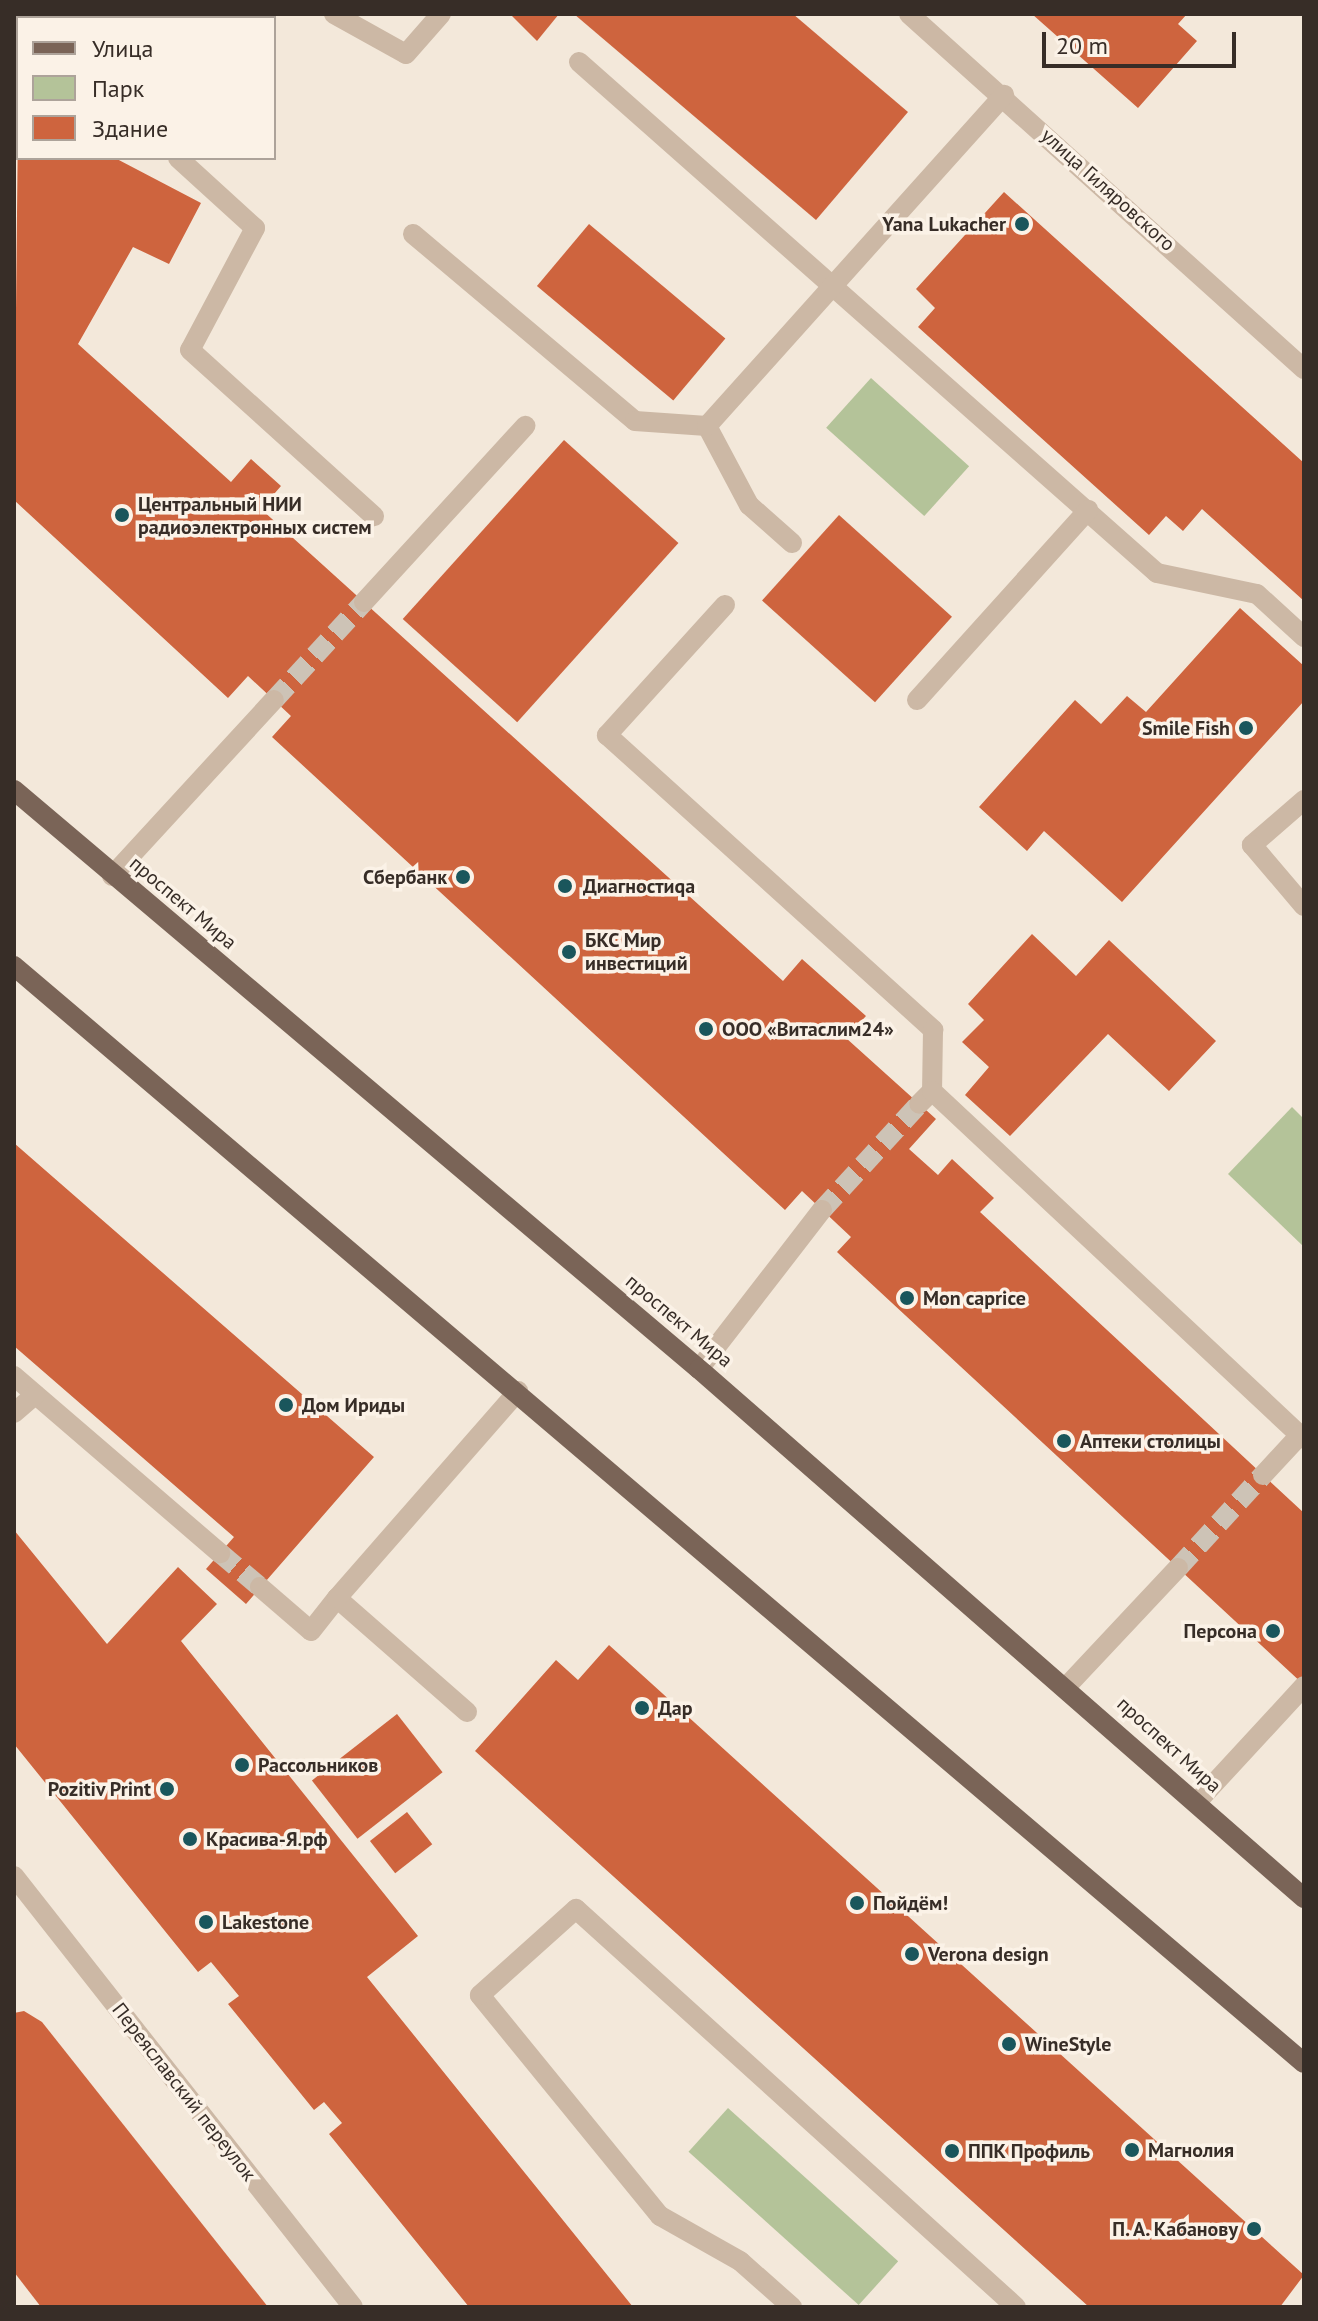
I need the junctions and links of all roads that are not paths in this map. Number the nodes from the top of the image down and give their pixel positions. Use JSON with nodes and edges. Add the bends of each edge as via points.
{"nodes":[{"id":1,"x":334,"y":14,"type":"edge"},
{"id":2,"x":441,"y":14,"type":"edge"},
{"id":3,"x":909,"y":14,"type":"edge"},
{"id":4,"x":579,"y":62,"type":"dead end"},
{"id":5,"x":1004,"y":95,"type":"junction"},
{"id":6,"x":180,"y":160,"type":"edge"},
{"id":7,"x":413,"y":234,"type":"dead end"},
{"id":8,"x":835,"y":281,"type":"junction"},
{"id":9,"x":1304,"y":369,"type":"edge"},
{"id":10,"x":525,"y":426,"type":"dead end"},
{"id":11,"x":707,"y":426,"type":"junction"},
{"id":12,"x":1088,"y":510,"type":"junction"},
{"id":13,"x":374,"y":516,"type":"dead end"},
{"id":14,"x":792,"y":543,"type":"dead end"},
{"id":15,"x":364,"y":602,"type":"tunnel mouth"},
{"id":16,"x":725,"y":605,"type":"dead end"},
{"id":17,"x":1304,"y":637,"type":"edge"},
{"id":18,"x":274,"y":700,"type":"tunnel mouth"},
{"id":19,"x":917,"y":700,"type":"dead end"},
{"id":20,"x":14,"y":790,"type":"edge"},
{"id":21,"x":1304,"y":800,"type":"edge"},
{"id":22,"x":112,"y":876,"type":"junction"},
{"id":23,"x":1304,"y":906,"type":"edge"},
{"id":24,"x":14,"y":966,"type":"edge"},
{"id":25,"x":822,"y":1210,"type":"tunnel mouth"},
{"id":26,"x":699,"y":1369,"type":"junction"},
{"id":27,"x":14,"y":1376,"type":"edge"},
{"id":28,"x":518,"y":1391,"type":"junction"},
{"id":29,"x":35,"y":1395,"type":"junction"},
{"id":30,"x":14,"y":1413,"type":"edge"},
{"id":31,"x":1302,"y":1437,"type":"edge"},
{"id":32,"x":1263,"y":1475,"type":"tunnel mouth"},
{"id":33,"x":220,"y":1553,"type":"tunnel mouth"},
{"id":34,"x":1178,"y":1568,"type":"tunnel mouth"},
{"id":35,"x":260,"y":1587,"type":"tunnel mouth"},
{"id":36,"x":337,"y":1598,"type":"junction"},
{"id":37,"x":1067,"y":1686,"type":"junction"},
{"id":38,"x":1304,"y":1686,"type":"edge"},
{"id":39,"x":467,"y":1712,"type":"dead end"},
{"id":40,"x":1197,"y":1802,"type":"junction"},
{"id":41,"x":14,"y":1876,"type":"edge"},
{"id":42,"x":1304,"y":1898,"type":"edge"},
{"id":43,"x":21,"y":1899,"type":"edge"},
{"id":44,"x":1304,"y":2063,"type":"edge"},
{"id":45,"x":353,"y":2307,"type":"edge"},
{"id":46,"x":792,"y":2307,"type":"edge"},
{"id":47,"x":1016,"y":2307,"type":"edge"}],
"edges":[{"from":1,"to":2,"type":"street","via":[[406,54]]},
{"from":3,"to":5,"type":"street","name":"улица Гиляровского"},
{"from":4,"to":8,"type":"street"},
{"from":5,"to":8,"type":"street"},
{"from":5,"to":9,"type":"street","name":"улица Гиляровского"},
{"from":6,"to":13,"type":"street","via":[[255,228],[190,350]]},
{"from":7,"to":11,"type":"street","via":[[635,421]]},
{"from":8,"to":11,"type":"street"},
{"from":8,"to":12,"type":"street"},
{"from":10,"to":15,"type":"street"},
{"from":11,"to":14,"type":"street","via":[[749,505]]},
{"from":12,"to":17,"type":"street","via":[[1157,573],[1257,594]]},
{"from":12,"to":19,"type":"street"},
{"from":16,"to":31,"type":"street","via":[[607,735],[933,1030],[925,1098]]},
{"from":18,"to":22,"type":"street"},
{"from":20,"to":22,"type":"main road","name":"проспект Мира"},
{"from":21,"to":23,"type":"street","via":[[1252,845]]},
{"from":22,"to":26,"type":"main road","name":"проспект Мира"},
{"from":24,"to":28,"type":"main road"},
{"from":25,"to":26,"type":"street"},
{"from":26,"to":37,"type":"main road","name":"проспект Мира"},
{"from":27,"to":29,"type":"street"},
{"from":28,"to":36,"type":"street"},
{"from":28,"to":44,"type":"main road"},
{"from":29,"to":30,"type":"street"},
{"from":29,"to":33,"type":"street"},
{"from":31,"to":32,"type":"street"},
{"from":34,"to":37,"type":"street"},
{"from":35,"to":36,"type":"street","via":[[311,1631]]},
{"from":36,"to":39,"type":"street"},
{"from":37,"to":40,"type":"main road","name":"проспект Мира"},
{"from":38,"to":40,"type":"street"},
{"from":40,"to":42,"type":"main road","name":"проспект Мира"},
{"from":41,"to":43,"type":"street","name":"Переяславский переулок"},
{"from":43,"to":45,"type":"street","name":"Переяславский переулок"},
{"from":46,"to":47,"type":"street","via":[[740,2261],[660,2216],[480,1995],[576,1909]]}]}
